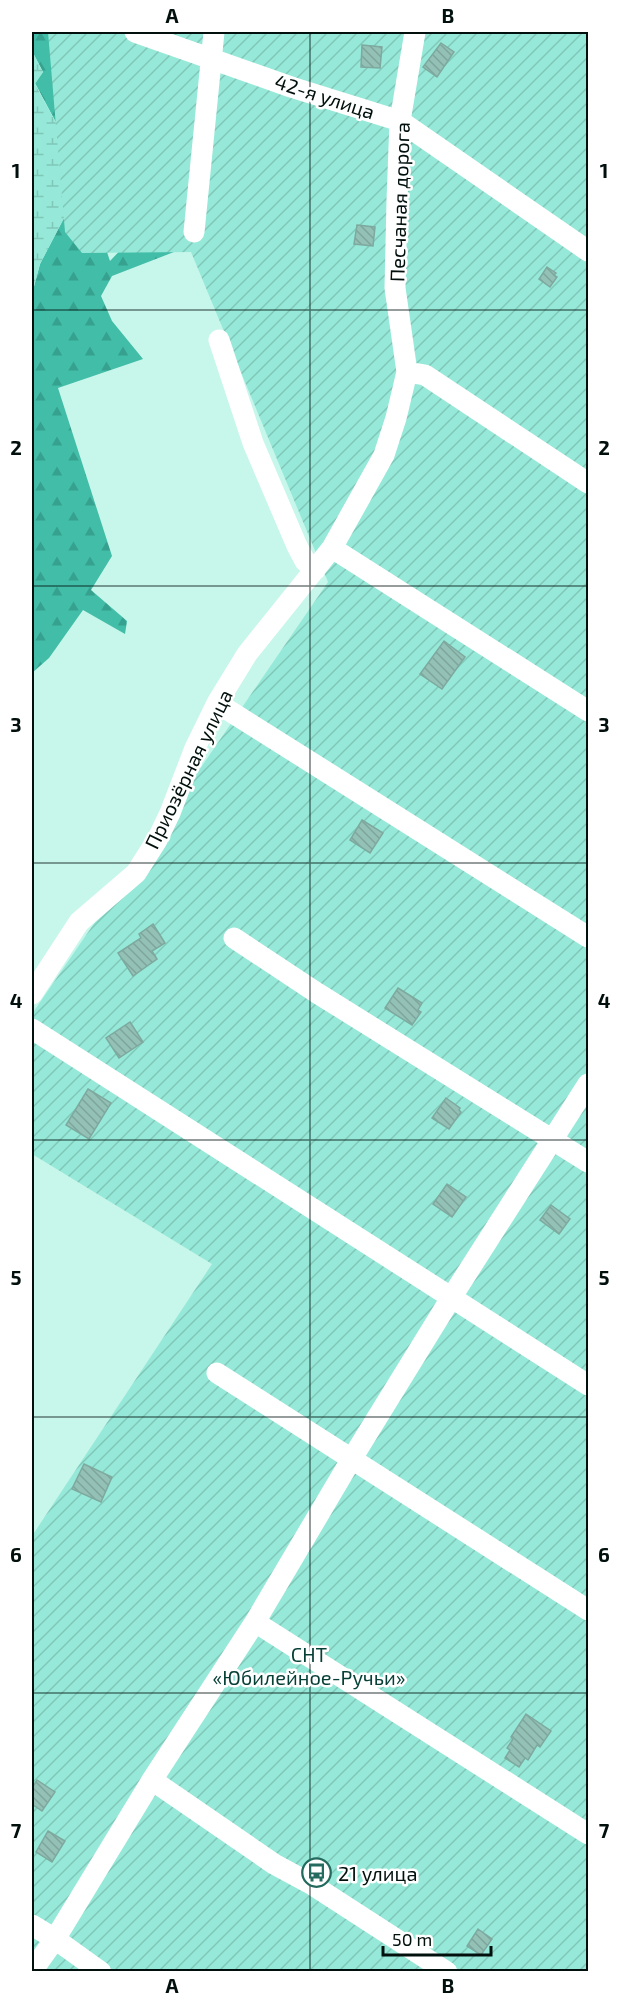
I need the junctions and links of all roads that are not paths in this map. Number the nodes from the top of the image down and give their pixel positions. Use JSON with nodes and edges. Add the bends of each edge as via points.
{"nodes":[{"id":1,"x":135,"y":32,"type":"edge"},
{"id":2,"x":214,"y":32,"type":"edge"},
{"id":3,"x":414,"y":32,"type":"edge"},
{"id":4,"x":211,"y":58,"type":"junction"},
{"id":5,"x":400,"y":121,"type":"junction"},
{"id":6,"x":194,"y":232,"type":"dead end"},
{"id":7,"x":588,"y":251,"type":"edge"},
{"id":8,"x":219,"y":340,"type":"dead end"},
{"id":9,"x":407,"y":372,"type":"junction"},
{"id":10,"x":588,"y":483,"type":"edge"},
{"id":11,"x":332,"y":549,"type":"junction"},
{"id":12,"x":315,"y":570,"type":"junction"},
{"id":13,"x":217,"y":703,"type":"junction"},
{"id":14,"x":588,"y":711,"type":"edge"},
{"id":15,"x":234,"y":938,"type":"dead end"},
{"id":16,"x":588,"y":938,"type":"edge"},
{"id":17,"x":32,"y":994,"type":"edge"},
{"id":18,"x":32,"y":1029,"type":"edge"},
{"id":19,"x":588,"y":1084,"type":"edge"},
{"id":20,"x":553,"y":1139,"type":"junction"},
{"id":21,"x":588,"y":1162,"type":"edge"},
{"id":22,"x":451,"y":1298,"type":"junction"},
{"id":23,"x":217,"y":1373,"type":"dead end"},
{"id":24,"x":588,"y":1384,"type":"edge"},
{"id":25,"x":351,"y":1460,"type":"junction"},
{"id":26,"x":588,"y":1610,"type":"edge"},
{"id":27,"x":255,"y":1622,"type":"junction"},
{"id":28,"x":152,"y":1780,"type":"junction"},
{"id":29,"x":588,"y":1833,"type":"edge"},
{"id":30,"x":32,"y":1925,"type":"edge"},
{"id":31,"x":55,"y":1939,"type":"junction"},
{"id":32,"x":32,"y":1971,"type":"edge"},
{"id":33,"x":101,"y":1971,"type":"edge"},
{"id":34,"x":447,"y":1971,"type":"edge"}],
"edges":[{"from":1,"to":4,"type":"street","name":"42-я улица"},
{"from":2,"to":4,"type":"street"},
{"from":3,"to":5,"type":"street","name":"Песчаная дорога"},
{"from":4,"to":5,"type":"street","name":"42-я улица"},
{"from":4,"to":6,"type":"street"},
{"from":5,"to":7,"type":"street","name":"42-я улица"},
{"from":5,"to":9,"type":"street","name":"Песчаная дорога","via":[[395,288]]},
{"from":8,"to":12,"type":"street","via":[[253,443],[297,546]]},
{"from":9,"to":10,"type":"street","via":[[425,375]]},
{"from":9,"to":11,"type":"street","name":"Приозёрная улица","via":[[384,455]]},
{"from":11,"to":12,"type":"street","name":"Приозёрная улица"},
{"from":11,"to":14,"type":"street"},
{"from":12,"to":13,"type":"street","name":"Приозёрная улица","via":[[247,654]]},
{"from":13,"to":16,"type":"street"},
{"from":13,"to":17,"type":"street","name":"Приозёрная улица","via":[[157,840],[136,873],[80,922]]},
{"from":15,"to":20,"type":"street"},
{"from":18,"to":22,"type":"street"},
{"from":19,"to":20,"type":"street"},
{"from":20,"to":21,"type":"street"},
{"from":20,"to":22,"type":"street"},
{"from":22,"to":24,"type":"street"},
{"from":22,"to":25,"type":"street"},
{"from":23,"to":25,"type":"street"},
{"from":25,"to":26,"type":"street"},
{"from":25,"to":27,"type":"street"},
{"from":27,"to":28,"type":"street"},
{"from":27,"to":29,"type":"street"},
{"from":28,"to":31,"type":"street"},
{"from":28,"to":34,"type":"street","via":[[274,1864]]},
{"from":30,"to":31,"type":"street"},
{"from":31,"to":32,"type":"street"},
{"from":31,"to":33,"type":"street"}]}
